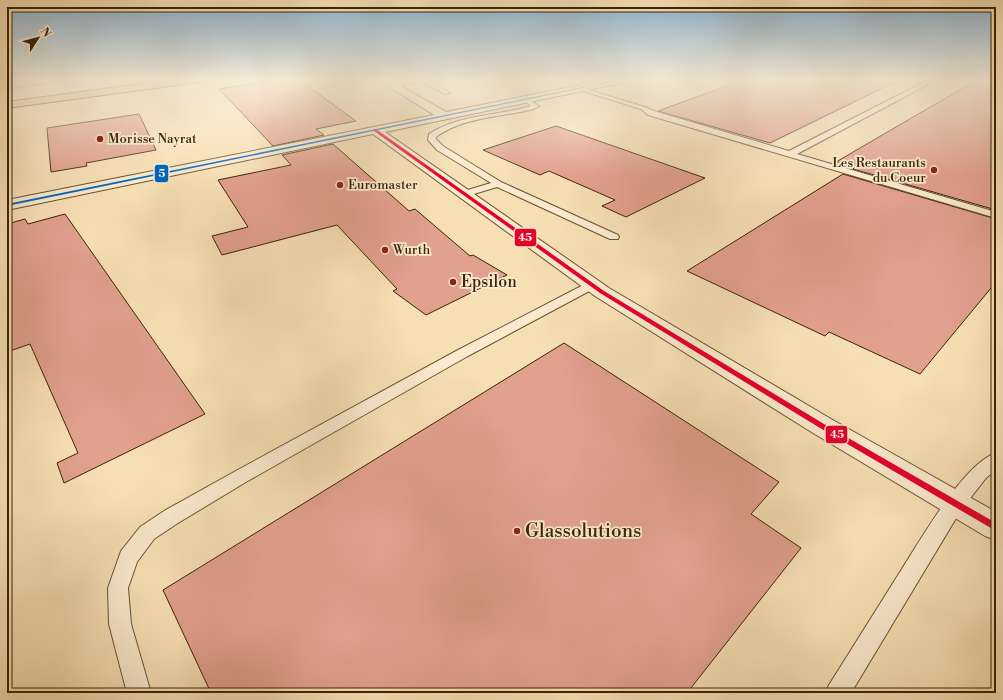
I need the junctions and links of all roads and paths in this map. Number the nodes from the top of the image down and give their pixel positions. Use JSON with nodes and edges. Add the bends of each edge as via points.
{"nodes":[{"id":1,"x":437,"y":112,"type":"edge"},
{"id":2,"x":466,"y":112,"type":"edge"},
{"id":3,"x":515,"y":112,"type":"edge"},
{"id":4,"x":649,"y":112,"type":"edge"},
{"id":5,"x":872,"y":112,"type":"edge"},
{"id":6,"x":444,"y":116,"type":"junction"},
{"id":7,"x":375,"y":130,"type":"junction"},
{"id":8,"x":790,"y":154,"type":"junction"},
{"id":9,"x":498,"y":184,"type":"junction"},
{"id":10,"x":464,"y":194,"type":"junction"},
{"id":11,"x":7,"y":205,"type":"edge"},
{"id":12,"x":996,"y":215,"type":"edge"},
{"id":13,"x":614,"y":237,"type":"dead end"},
{"id":14,"x":592,"y":285,"type":"junction"},
{"id":15,"x":996,"y":460,"type":"edge"},
{"id":16,"x":954,"y":504,"type":"junction"},
{"id":17,"x":996,"y":527,"type":"edge"},
{"id":18,"x":139,"y":693,"type":"edge"},
{"id":19,"x":837,"y":693,"type":"edge"}],
"edges":[{"from":1,"to":6,"type":"street"},
{"from":2,"to":6,"type":"street"},
{"from":3,"to":9,"type":"lane","via":[[450,126],[432,136],[432,140],[440,148]]},
{"from":4,"to":8,"type":"lane"},
{"from":5,"to":8,"type":"lane"},
{"from":6,"to":7,"type":"street"},
{"from":7,"to":10,"type":"street"},
{"from":7,"to":11,"type":"street"},
{"from":8,"to":12,"type":"lane"},
{"from":9,"to":10,"type":"lane"},
{"from":9,"to":13,"type":"lane"},
{"from":10,"to":14,"type":"street"},
{"from":14,"to":16,"type":"street"},
{"from":14,"to":18,"type":"lane","via":[[240,477],[147,533],[128,558],[118,588],[120,624]]},
{"from":15,"to":16,"type":"lane","via":[[980,473]]},
{"from":16,"to":17,"type":"street"},
{"from":16,"to":19,"type":"lane"}]}
